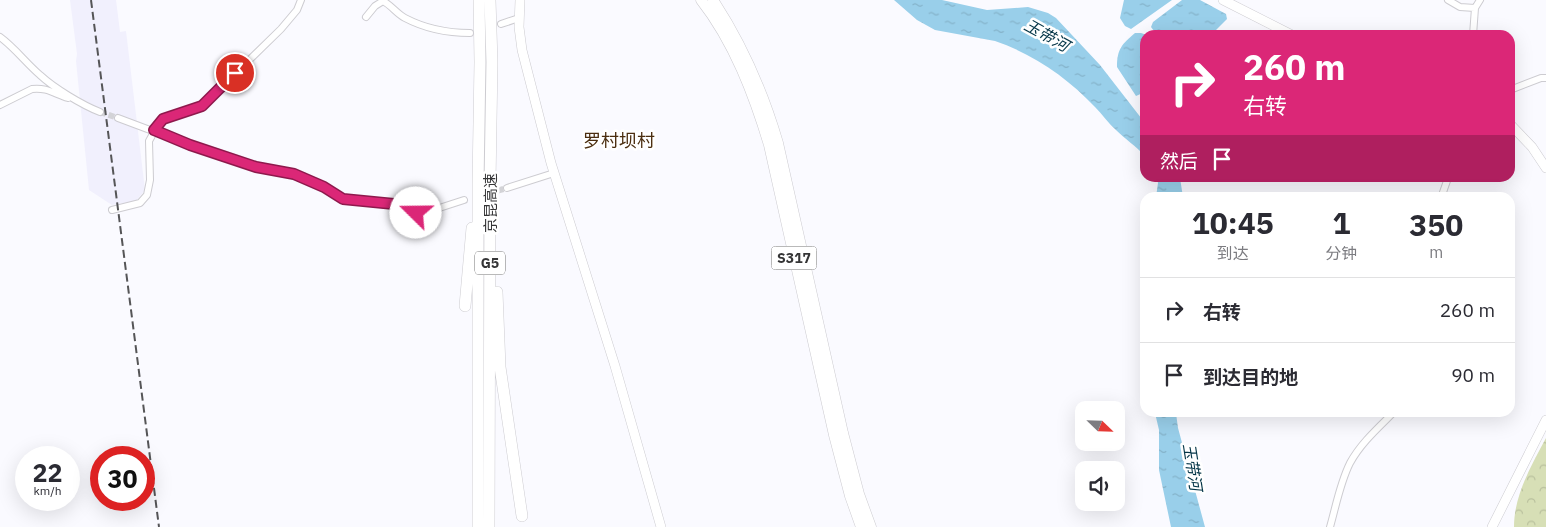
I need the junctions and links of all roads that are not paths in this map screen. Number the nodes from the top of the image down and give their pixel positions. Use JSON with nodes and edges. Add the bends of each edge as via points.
{"nodes":[{"id":1,"x":301,"y":0,"type":"edge"},
{"id":2,"x":479,"y":0,"type":"edge"},
{"id":3,"x":490,"y":0,"type":"edge"},
{"id":4,"x":520,"y":0,"type":"edge"},
{"id":5,"x":701,"y":0,"type":"edge"},
{"id":6,"x":713,"y":0,"type":"edge"},
{"id":7,"x":1223,"y":0,"type":"edge"},
{"id":8,"x":1448,"y":0,"type":"edge"},
{"id":9,"x":1480,"y":0,"type":"edge"},
{"id":10,"x":1475,"y":8,"type":"junction"},
{"id":11,"x":366,"y":17,"type":"dead end"},
{"id":12,"x":519,"y":18,"type":"junction"},
{"id":13,"x":501,"y":24,"type":"dead end"},
{"id":14,"x":1282,"y":30,"type":"edge"},
{"id":15,"x":1473,"y":30,"type":"edge"},
{"id":16,"x":470,"y":33,"type":"dead end"},
{"id":17,"x":0,"y":37,"type":"edge"},
{"id":18,"x":1546,"y":78,"type":"edge"},
{"id":19,"x":1515,"y":88,"type":"edge"},
{"id":20,"x":72,"y":98,"type":"junction"},
{"id":21,"x":0,"y":105,"type":"edge"},
{"id":22,"x":100,"y":112,"type":"tunnel mouth"},
{"id":23,"x":480,"y":114,"type":"junction"},
{"id":24,"x":118,"y":118,"type":"tunnel mouth"},
{"id":25,"x":1515,"y":129,"type":"edge"},
{"id":26,"x":154,"y":130,"type":"junction"},
{"id":27,"x":490,"y":165,"type":"junction"},
{"id":28,"x":1546,"y":168,"type":"edge"},
{"id":29,"x":554,"y":173,"type":"junction"},
{"id":30,"x":507,"y":188,"type":"tunnel mouth"},
{"id":31,"x":464,"y":200,"type":"dead end"},
{"id":32,"x":112,"y":210,"type":"dead end"},
{"id":33,"x":465,"y":306,"type":"dead end"},
{"id":34,"x":1389,"y":417,"type":"edge"},
{"id":35,"x":1546,"y":420,"type":"edge"},
{"id":36,"x":522,"y":516,"type":"dead end"},
{"id":37,"x":478,"y":527,"type":"edge"},
{"id":38,"x":489,"y":527,"type":"edge"},
{"id":39,"x":661,"y":527,"type":"edge"},
{"id":40,"x":861,"y":527,"type":"edge"},
{"id":41,"x":870,"y":527,"type":"edge"},
{"id":42,"x":1330,"y":527,"type":"edge"},
{"id":43,"x":1492,"y":527,"type":"edge"}],
"edges":[{"from":1,"to":26,"type":"street","via":[[281,29],[208,100],[201,106],[163,119]]},
{"from":2,"to":23,"type":"highway","name":"京昆高速","number":"G5"},
{"from":3,"to":27,"type":"highway","name":"京昆高速","number":"G5"},
{"from":4,"to":12,"type":"street"},
{"from":5,"to":40,"type":"main road","number":"S317","via":[[733,52],[763,124],[834,435]]},
{"from":6,"to":41,"type":"main road","number":"S317","via":[[752,69],[778,143],[843,433]]},
{"from":7,"to":14,"type":"street"},
{"from":8,"to":10,"type":"street","via":[[1460,7]]},
{"from":9,"to":10,"type":"street"},
{"from":10,"to":15,"type":"street"},
{"from":11,"to":16,"type":"street","via":[[374,6],[383,1],[405,18],[428,27],[451,33]]},
{"from":12,"to":13,"type":"street"},
{"from":12,"to":29,"type":"street","via":[[522,50]]},
{"from":17,"to":20,"type":"street","via":[[40,76]]},
{"from":18,"to":19,"type":"street"},
{"from":20,"to":21,"type":"street","via":[[43,88],[32,88]]},
{"from":20,"to":22,"type":"street"},
{"from":23,"to":33,"type":"highway"},
{"from":23,"to":37,"type":"highway","name":"京昆高速","number":"G5"},
{"from":24,"to":26,"type":"street"},
{"from":25,"to":28,"type":"street"},
{"from":26,"to":31,"type":"street","via":[[256,167],[294,174],[343,199],[394,204],[416,213]]},
{"from":26,"to":32,"type":"street","via":[[148,141],[150,180],[147,195],[138,204]]},
{"from":27,"to":36,"type":"highway","via":[[500,367]]},
{"from":27,"to":38,"type":"highway","name":"京昆高速","number":"G5"},
{"from":29,"to":30,"type":"street"},
{"from":29,"to":39,"type":"street"},
{"from":34,"to":42,"type":"street","via":[[1350,463]]},
{"from":35,"to":43,"type":"street"}]}
